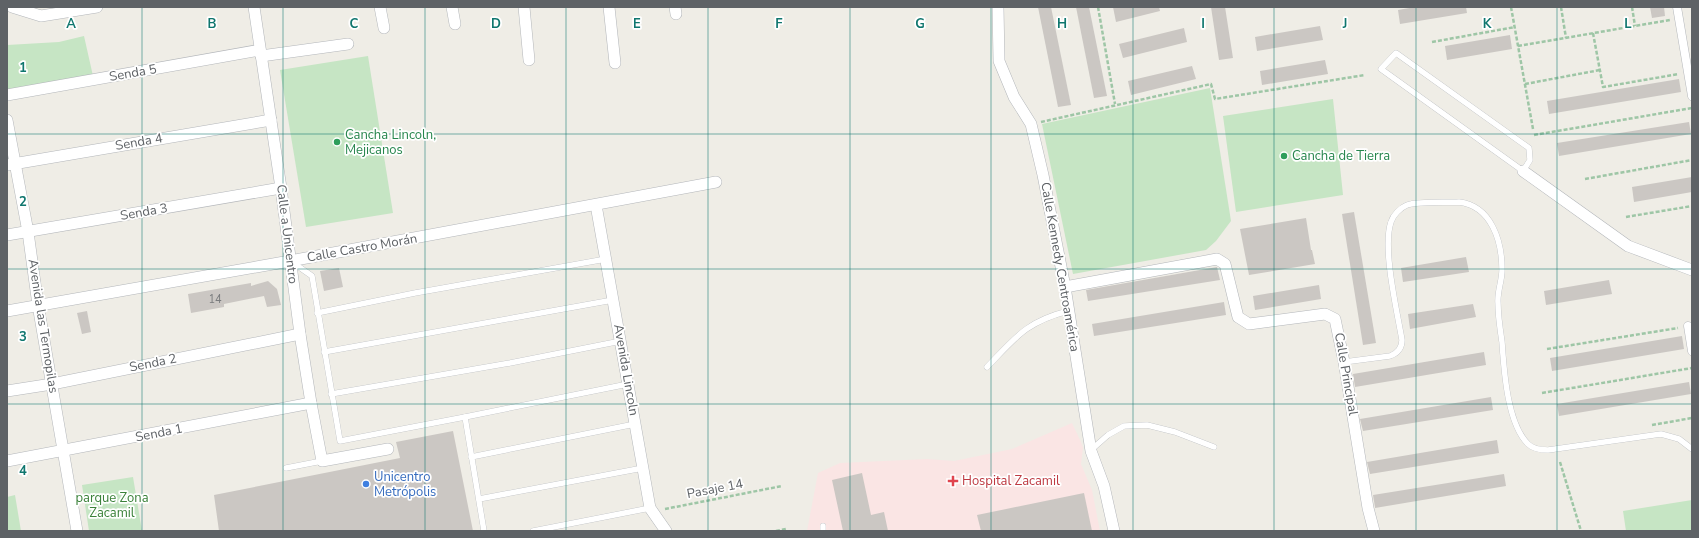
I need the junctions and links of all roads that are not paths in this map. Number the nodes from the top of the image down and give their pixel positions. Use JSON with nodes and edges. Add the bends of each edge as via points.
{"nodes":[{"id":1,"x":12,"y":7,"type":"edge"},
{"id":2,"x":97,"y":7,"type":"edge"},
{"id":3,"x":254,"y":7,"type":"edge"},
{"id":4,"x":380,"y":7,"type":"edge"},
{"id":5,"x":452,"y":7,"type":"edge"},
{"id":6,"x":524,"y":7,"type":"edge"},
{"id":7,"x":609,"y":7,"type":"edge"},
{"id":8,"x":998,"y":7,"type":"edge"},
{"id":9,"x":1677,"y":7,"type":"edge"},
{"id":10,"x":454,"y":24,"type":"dead end"},
{"id":11,"x":384,"y":28,"type":"dead end"},
{"id":12,"x":348,"y":44,"type":"dead end"},
{"id":13,"x":260,"y":53,"type":"junction"},
{"id":14,"x":529,"y":60,"type":"dead end"},
{"id":15,"x":615,"y":63,"type":"dead end"},
{"id":16,"x":7,"y":95,"type":"edge"},
{"id":17,"x":1692,"y":96,"type":"edge"},
{"id":18,"x":7,"y":120,"type":"edge"},
{"id":19,"x":271,"y":120,"type":"junction"},
{"id":20,"x":11,"y":164,"type":"edge"},
{"id":21,"x":1523,"y":171,"type":"junction"},
{"id":22,"x":716,"y":182,"type":"dead end"},
{"id":23,"x":281,"y":188,"type":"junction"},
{"id":24,"x":596,"y":205,"type":"junction"},
{"id":25,"x":28,"y":232,"type":"junction"},
{"id":26,"x":7,"y":236,"type":"edge"},
{"id":27,"x":606,"y":259,"type":"junction"},
{"id":28,"x":290,"y":261,"type":"junction"},
{"id":29,"x":1692,"y":270,"type":"edge"},
{"id":30,"x":1065,"y":287,"type":"junction"},
{"id":31,"x":613,"y":300,"type":"junction"},
{"id":32,"x":38,"y":305,"type":"junction"},
{"id":33,"x":7,"y":311,"type":"edge"},
{"id":34,"x":1068,"y":311,"type":"junction"},
{"id":35,"x":317,"y":313,"type":"junction"},
{"id":36,"x":1688,"y":326,"type":"road end"},
{"id":37,"x":300,"y":334,"type":"junction"},
{"id":38,"x":621,"y":341,"type":"junction"},
{"id":39,"x":1692,"y":351,"type":"edge"},
{"id":40,"x":324,"y":352,"type":"junction"},
{"id":41,"x":1344,"y":362,"type":"junction"},
{"id":42,"x":987,"y":367,"type":"dead end"},
{"id":43,"x":52,"y":384,"type":"junction"},
{"id":44,"x":628,"y":384,"type":"junction"},
{"id":45,"x":7,"y":391,"type":"edge"},
{"id":46,"x":332,"y":394,"type":"junction"},
{"id":47,"x":311,"y":403,"type":"junction"},
{"id":48,"x":465,"y":417,"type":"junction"},
{"id":49,"x":635,"y":424,"type":"junction"},
{"id":50,"x":1214,"y":447,"type":"dead end"},
{"id":51,"x":388,"y":449,"type":"dead end"},
{"id":52,"x":1692,"y":449,"type":"edge"},
{"id":53,"x":64,"y":451,"type":"junction"},
{"id":54,"x":1091,"y":451,"type":"junction"},
{"id":55,"x":471,"y":457,"type":"junction"},
{"id":56,"x":7,"y":461,"type":"edge"},
{"id":57,"x":322,"y":461,"type":"junction"},
{"id":58,"x":286,"y":468,"type":"dead end"},
{"id":59,"x":643,"y":468,"type":"junction"},
{"id":60,"x":479,"y":498,"type":"junction"},
{"id":61,"x":651,"y":510,"type":"junction"},
{"id":62,"x":77,"y":531,"type":"edge"},
{"id":63,"x":484,"y":531,"type":"edge"},
{"id":64,"x":532,"y":531,"type":"edge"},
{"id":65,"x":666,"y":531,"type":"edge"},
{"id":66,"x":1114,"y":531,"type":"edge"},
{"id":67,"x":1374,"y":531,"type":"edge"}],
"edges":[{"from":1,"to":2,"type":"street","via":[[40,16]]},
{"from":3,"to":13,"type":"street","name":"Calle a Unicentro"},
{"from":4,"to":11,"type":"street"},
{"from":5,"to":10,"type":"street"},
{"from":6,"to":14,"type":"street"},
{"from":7,"to":15,"type":"street"},
{"from":8,"to":30,"type":"street","name":"Calle Kennedy Centroamérica","via":[[999,60],[1014,97],[1031,124],[1044,176]]},
{"from":9,"to":17,"type":"street"},
{"from":12,"to":13,"type":"street","name":"Senda 5"},
{"from":13,"to":16,"type":"street","name":"Senda 5"},
{"from":13,"to":19,"type":"street","name":"Calle a Unicentro"},
{"from":18,"to":20,"type":"street","name":"Avenida las Termopilas"},
{"from":19,"to":20,"type":"street","name":"Senda 4"},
{"from":19,"to":23,"type":"street","name":"Calle a Unicentro"},
{"from":20,"to":25,"type":"street","name":"Avenida las Termopilas"},
{"from":21,"to":21,"type":"lane","via":[[1530,160],[1529,148],[1440,84],[1396,53],[1381,69]]},
{"from":21,"to":29,"type":"street","via":[[1628,246]]},
{"from":22,"to":24,"type":"street","name":"Calle Castro Morán"},
{"from":23,"to":25,"type":"street","name":"Senda 3"},
{"from":23,"to":28,"type":"street","name":"Calle a Unicentro"},
{"from":24,"to":27,"type":"street","name":"Avenida Lincoln"},
{"from":24,"to":28,"type":"street","name":"Calle Castro Morán"},
{"from":25,"to":26,"type":"street","name":"Senda 3"},
{"from":25,"to":32,"type":"street","name":"Avenida las Termopilas"},
{"from":27,"to":31,"type":"street","name":"Avenida Lincoln"},
{"from":27,"to":35,"type":"lane"},
{"from":28,"to":32,"type":"street","name":"Calle Castro Morán"},
{"from":28,"to":35,"type":"lane","via":[[312,276]]},
{"from":28,"to":37,"type":"street","name":"Calle a Unicentro"},
{"from":30,"to":34,"type":"street","name":"Calle Kennedy Centroamérica"},
{"from":30,"to":41,"type":"street","name":"Calle Principal","via":[[1217,259],[1225,264],[1238,317],[1249,324],[1325,314],[1335,319]]},
{"from":31,"to":38,"type":"street","name":"Avenida Lincoln"},
{"from":31,"to":40,"type":"lane"},
{"from":32,"to":33,"type":"street","name":"Calle Castro Morán"},
{"from":32,"to":43,"type":"street","name":"Avenida las Termopilas"},
{"from":34,"to":42,"type":"lane","via":[[1037,321],[1020,332]]},
{"from":34,"to":54,"type":"street","name":"Calle Kennedy Centroamérica"},
{"from":35,"to":40,"type":"lane"},
{"from":36,"to":39,"type":"street"},
{"from":37,"to":43,"type":"street","name":"Senda 2"},
{"from":37,"to":47,"type":"street","name":"Calle a Unicentro"},
{"from":38,"to":44,"type":"street","name":"Avenida Lincoln"},
{"from":38,"to":46,"type":"lane"},
{"from":40,"to":46,"type":"lane"},
{"from":41,"to":52,"type":"lane","via":[[1394,355],[1401,346],[1388,254],[1390,226],[1394,216],[1410,204],[1466,203],[1478,208],[1489,219],[1499,246],[1502,270],[1498,304],[1506,386],[1514,422],[1529,445],[1548,450],[1661,434],[1679,439]]},
{"from":41,"to":67,"type":"street","name":"Calle Principal"},
{"from":43,"to":45,"type":"street","name":"Senda 2"},
{"from":43,"to":53,"type":"street","name":"Avenida las Termopilas"},
{"from":44,"to":48,"type":"lane"},
{"from":44,"to":49,"type":"street","name":"Avenida Lincoln"},
{"from":46,"to":48,"type":"lane","via":[[340,440]]},
{"from":47,"to":53,"type":"street","name":"Senda 1"},
{"from":47,"to":57,"type":"street","name":"Calle a Unicentro"},
{"from":48,"to":55,"type":"lane"},
{"from":49,"to":55,"type":"lane"},
{"from":49,"to":59,"type":"street","name":"Avenida Lincoln"},
{"from":50,"to":54,"type":"lane","via":[[1175,432],[1147,425],[1124,426],[1108,435]]},
{"from":51,"to":57,"type":"street"},
{"from":53,"to":56,"type":"street","name":"Senda 1"},
{"from":53,"to":62,"type":"street","name":"Avenida las Termopilas"},
{"from":54,"to":66,"type":"street","name":"Calle Kennedy Centroamérica","via":[[1104,486]]},
{"from":55,"to":60,"type":"lane"},
{"from":57,"to":58,"type":"lane"},
{"from":59,"to":60,"type":"lane"},
{"from":59,"to":61,"type":"street","name":"Avenida Lincoln"},
{"from":60,"to":63,"type":"lane"},
{"from":61,"to":64,"type":"lane"},
{"from":61,"to":65,"type":"street","name":"Avenida Lincoln"}]}
